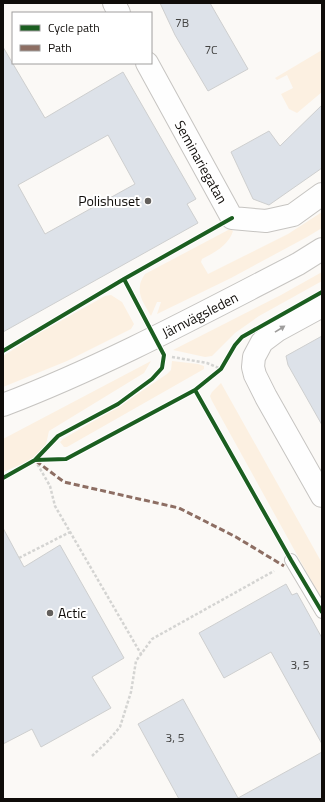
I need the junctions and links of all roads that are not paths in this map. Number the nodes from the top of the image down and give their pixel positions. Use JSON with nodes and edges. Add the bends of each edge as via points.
{"nodes":[{"id":1,"x":114,"y":3,"type":"edge"},
{"id":2,"x":118,"y":12,"type":"edge"},
{"id":3,"x":148,"y":64,"type":"edge"},
{"id":4,"x":322,"y":194,"type":"edge"},
{"id":5,"x":322,"y":249,"type":"edge"},
{"id":6,"x":322,"y":306,"type":"edge"},
{"id":7,"x":53,"y":386,"type":"junction"},
{"id":8,"x":3,"y":405,"type":"edge"},
{"id":9,"x":3,"y":418,"type":"edge"},
{"id":10,"x":322,"y":496,"type":"edge"},
{"id":11,"x":291,"y":560,"type":"road end"},
{"id":12,"x":322,"y":612,"type":"edge"}],
"edges":[{"from":1,"to":2,"type":"main road"},
{"from":3,"to":4,"type":"main road","name":"Seminariegatan","via":[[232,218],[266,221],[293,215]]},
{"from":5,"to":7,"type":"main road","name":"Järnvägsleden","via":[[214,308]]},
{"from":10,"to":6,"type":"main road","one_way":true,"via":[[253,367],[254,357],[262,342],[278,330]]},
{"from":7,"to":8,"type":"main road","name":"Järnvägsleden"},
{"from":7,"to":9,"type":"main road","name":"Järnvägsleden"},
{"from":11,"to":12,"type":"lane"}]}
